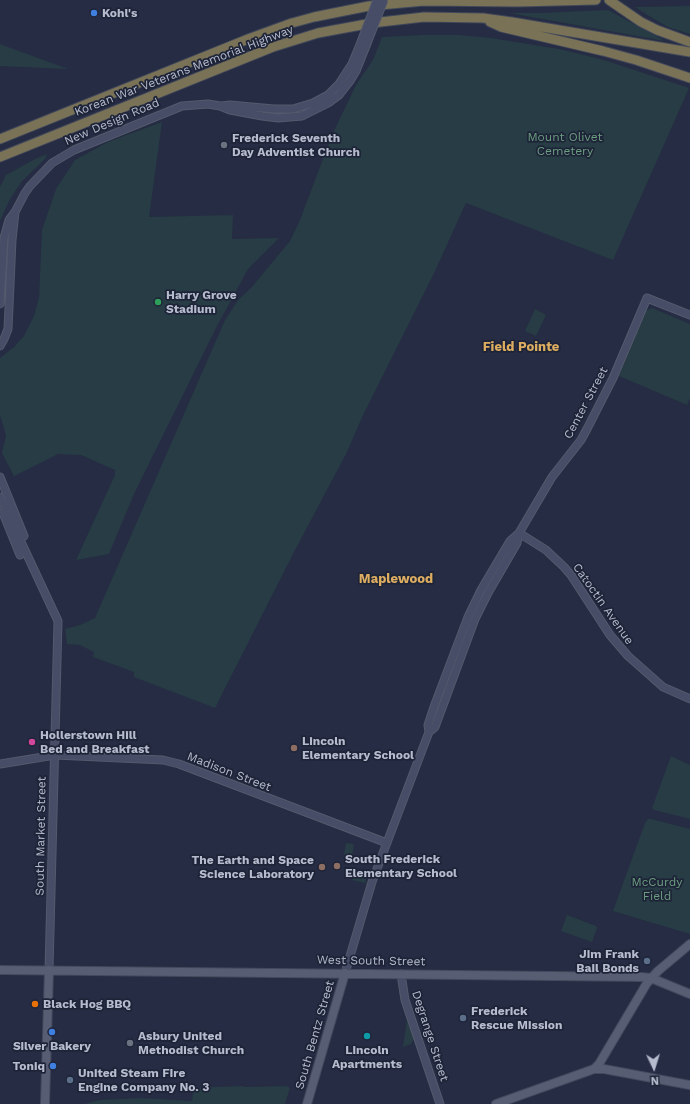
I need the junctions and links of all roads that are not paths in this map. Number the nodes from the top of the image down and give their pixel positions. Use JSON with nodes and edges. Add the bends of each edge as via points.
{"nodes":[{"id":1,"x":377,"y":0,"type":"edge"},
{"id":2,"x":384,"y":0,"type":"edge"},
{"id":3,"x":596,"y":0,"type":"edge"},
{"id":4,"x":609,"y":0,"type":"edge"},
{"id":5,"x":483,"y":18,"type":"junction"},
{"id":6,"x":268,"y":31,"type":"junction"},
{"id":7,"x":690,"y":42,"type":"edge"},
{"id":8,"x":362,"y":46,"type":"junction"},
{"id":9,"x":690,"y":52,"type":"edge"},
{"id":10,"x":690,"y":78,"type":"edge"},
{"id":11,"x":0,"y":139,"type":"edge"},
{"id":12,"x":0,"y":157,"type":"edge"},
{"id":13,"x":15,"y":212,"type":"junction"},
{"id":14,"x":0,"y":304,"type":"edge"},
{"id":15,"x":690,"y":315,"type":"edge"},
{"id":16,"x":0,"y":346,"type":"edge"},
{"id":17,"x":0,"y":477,"type":"edge"},
{"id":18,"x":0,"y":497,"type":"edge"},
{"id":19,"x":0,"y":506,"type":"edge"},
{"id":20,"x":519,"y":533,"type":"junction"},
{"id":21,"x":20,"y":555,"type":"dead end"},
{"id":22,"x":37,"y":572,"type":"junction"},
{"id":23,"x":690,"y":699,"type":"edge"},
{"id":24,"x":55,"y":755,"type":"junction"},
{"id":25,"x":0,"y":764,"type":"edge"},
{"id":26,"x":387,"y":843,"type":"junction"},
{"id":27,"x":690,"y":944,"type":"edge"},
{"id":28,"x":0,"y":970,"type":"edge"},
{"id":29,"x":49,"y":970,"type":"junction"},
{"id":30,"x":345,"y":973,"type":"junction"},
{"id":31,"x":401,"y":974,"type":"junction"},
{"id":32,"x":651,"y":978,"type":"junction"},
{"id":33,"x":690,"y":994,"type":"edge"},
{"id":34,"x":594,"y":1069,"type":"junction"},
{"id":35,"x":690,"y":1085,"type":"edge"},
{"id":36,"x":45,"y":1104,"type":"edge"},
{"id":37,"x":307,"y":1104,"type":"edge"},
{"id":38,"x":440,"y":1104,"type":"edge"},
{"id":39,"x":496,"y":1104,"type":"edge"}],
"edges":[{"from":1,"to":6,"type":"highway","via":[[344,6]]},
{"from":1,"to":8,"type":"street","name":"New Design Road","bridge":true},
{"from":2,"to":8,"type":"street","name":"New Design Road","bridge":true},
{"from":3,"to":6,"type":"highway","name":"Korean War Veterans Memorial Highway","via":[[394,3],[344,10]]},
{"from":4,"to":7,"type":"highway","via":[[641,22]]},
{"from":5,"to":9,"type":"highway","name":"Korean War Veterans Memorial Highway"},
{"from":5,"to":10,"type":"highway","via":[[502,28],[603,51]]},
{"from":5,"to":12,"type":"highway","name":"Korean War Veterans Memorial Highway","via":[[413,18],[347,27],[297,39]]},
{"from":6,"to":11,"type":"highway","name":"Korean War Veterans Memorial Highway"},
{"from":8,"to":13,"type":"street","name":"New Design Road","via":[[356,71],[345,88],[328,104],[308,114],[278,118],[200,104],[176,108],[74,150],[52,163],[25,193]]},
{"from":13,"to":14,"type":"street","name":"New Design Road","via":[[9,220],[4,238]]},
{"from":13,"to":16,"type":"street","name":"New Design Road","via":[[8,329]]},
{"from":15,"to":20,"type":"street","name":"Center Street","via":[[647,298],[613,378],[587,429],[552,477]]},
{"from":17,"to":22,"type":"street","name":"South Market Street"},
{"from":18,"to":22,"type":"street","name":"South Market Street"},
{"from":19,"to":21,"type":"street"},
{"from":20,"to":23,"type":"street","name":"Catoctin Avenue","via":[[546,550],[564,567],[610,636],[628,656],[663,687]]},
{"from":20,"to":26,"type":"street","name":"Center Street","via":[[510,541],[468,617],[435,704],[428,725],[429,732]]},
{"from":22,"to":24,"type":"street","name":"South Market Street","via":[[58,620]]},
{"from":24,"to":25,"type":"street","name":"Madison Street"},
{"from":24,"to":26,"type":"street","name":"Madison Street","via":[[154,758],[168,761]]},
{"from":24,"to":29,"type":"street","name":"South Market Street"},
{"from":26,"to":30,"type":"street","name":"Center Street","via":[[372,882]]},
{"from":27,"to":32,"type":"main road"},
{"from":28,"to":29,"type":"main road","name":"West South Street"},
{"from":29,"to":30,"type":"main road","name":"West South Street"},
{"from":29,"to":36,"type":"main road","name":"South Market Street"},
{"from":30,"to":31,"type":"main road","name":"West South Street"},
{"from":30,"to":37,"type":"main road","name":"South Bentz Street"},
{"from":31,"to":32,"type":"main road","name":"West South Street"},
{"from":31,"to":38,"type":"street","name":"Degrange Street","via":[[405,1000]]},
{"from":32,"to":33,"type":"main road","name":"West South Street"},
{"from":32,"to":34,"type":"main road"},
{"from":34,"to":35,"type":"main road"},
{"from":34,"to":39,"type":"main road"}]}
